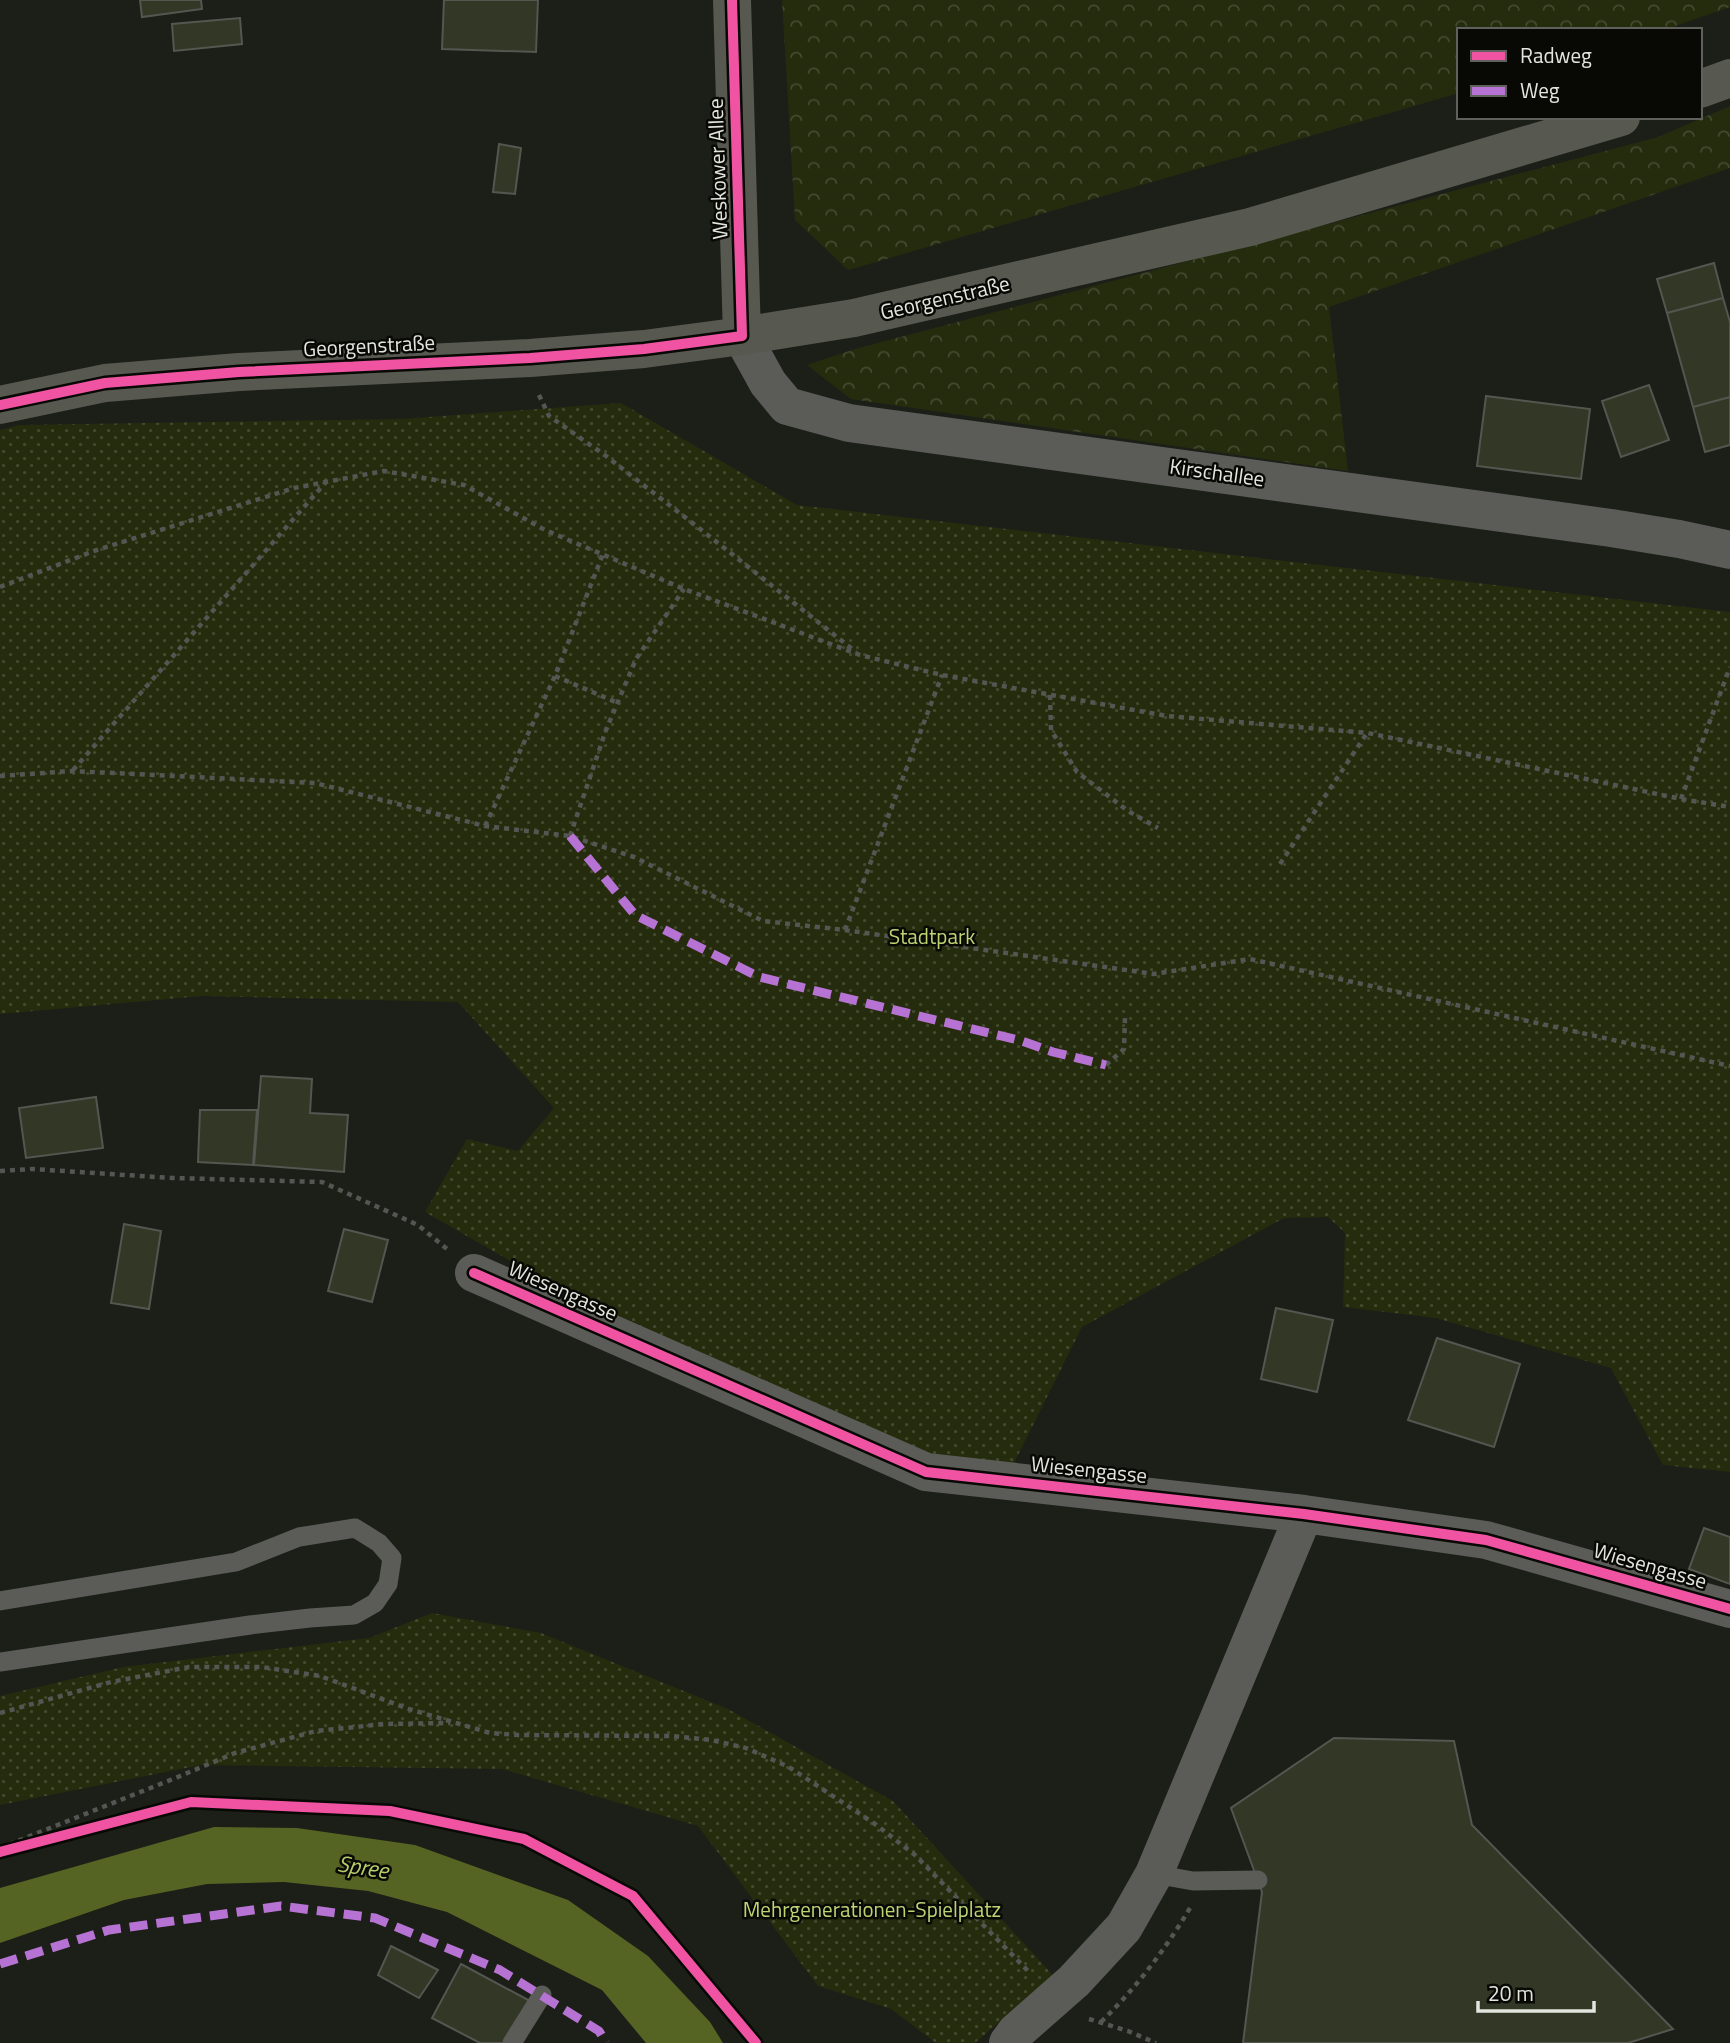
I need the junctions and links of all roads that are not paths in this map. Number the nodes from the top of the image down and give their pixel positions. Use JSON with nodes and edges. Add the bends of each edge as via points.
{"nodes":[{"id":1,"x":732,"y":0,"type":"edge"},
{"id":2,"x":1730,"y":78,"type":"edge"},
{"id":3,"x":1702,"y":88,"type":"edge"},
{"id":4,"x":1614,"y":119,"type":"edge"},
{"id":5,"x":742,"y":336,"type":"junction"},
{"id":6,"x":0,"y":405,"type":"edge"},
{"id":7,"x":1730,"y":550,"type":"edge"},
{"id":8,"x":474,"y":1273,"type":"road end"},
{"id":9,"x":1304,"y":1514,"type":"junction"},
{"id":10,"x":0,"y":1601,"type":"edge"},
{"id":11,"x":1730,"y":1609,"type":"edge"},
{"id":12,"x":0,"y":1662,"type":"edge"},
{"id":13,"x":1154,"y":1874,"type":"junction"},
{"id":14,"x":1258,"y":1880,"type":"dead end"},
{"id":15,"x":542,"y":1995,"type":"dead end"},
{"id":16,"x":512,"y":2043,"type":"edge"},
{"id":17,"x":1008,"y":2043,"type":"edge"}],
"edges":[{"from":1,"to":5,"type":"main road","name":"Weskower Allee"},
{"from":2,"to":3,"type":"main road"},
{"from":4,"to":5,"type":"main road","name":"Georgenstraße","via":[[1250,227],[854,318]]},
{"from":5,"to":6,"type":"main road","name":"Georgenstraße","via":[[530,358],[105,383]]},
{"from":5,"to":7,"type":"street","name":"Kirschallee","via":[[786,406],[849,423],[1598,527]]},
{"from":8,"to":9,"type":"street","name":"Wiesengasse","via":[[926,1472]]},
{"from":9,"to":11,"type":"street","name":"Wiesengasse","via":[[1486,1540]]},
{"from":9,"to":13,"type":"street"},
{"from":10,"to":12,"type":"lane","via":[[236,1562],[299,1537],[355,1528],[392,1558],[388,1584],[375,1604],[354,1615],[250,1625]]},
{"from":13,"to":14,"type":"lane","via":[[1193,1881]]},
{"from":13,"to":17,"type":"street","via":[[1124,1927]]},
{"from":15,"to":16,"type":"lane"}]}
